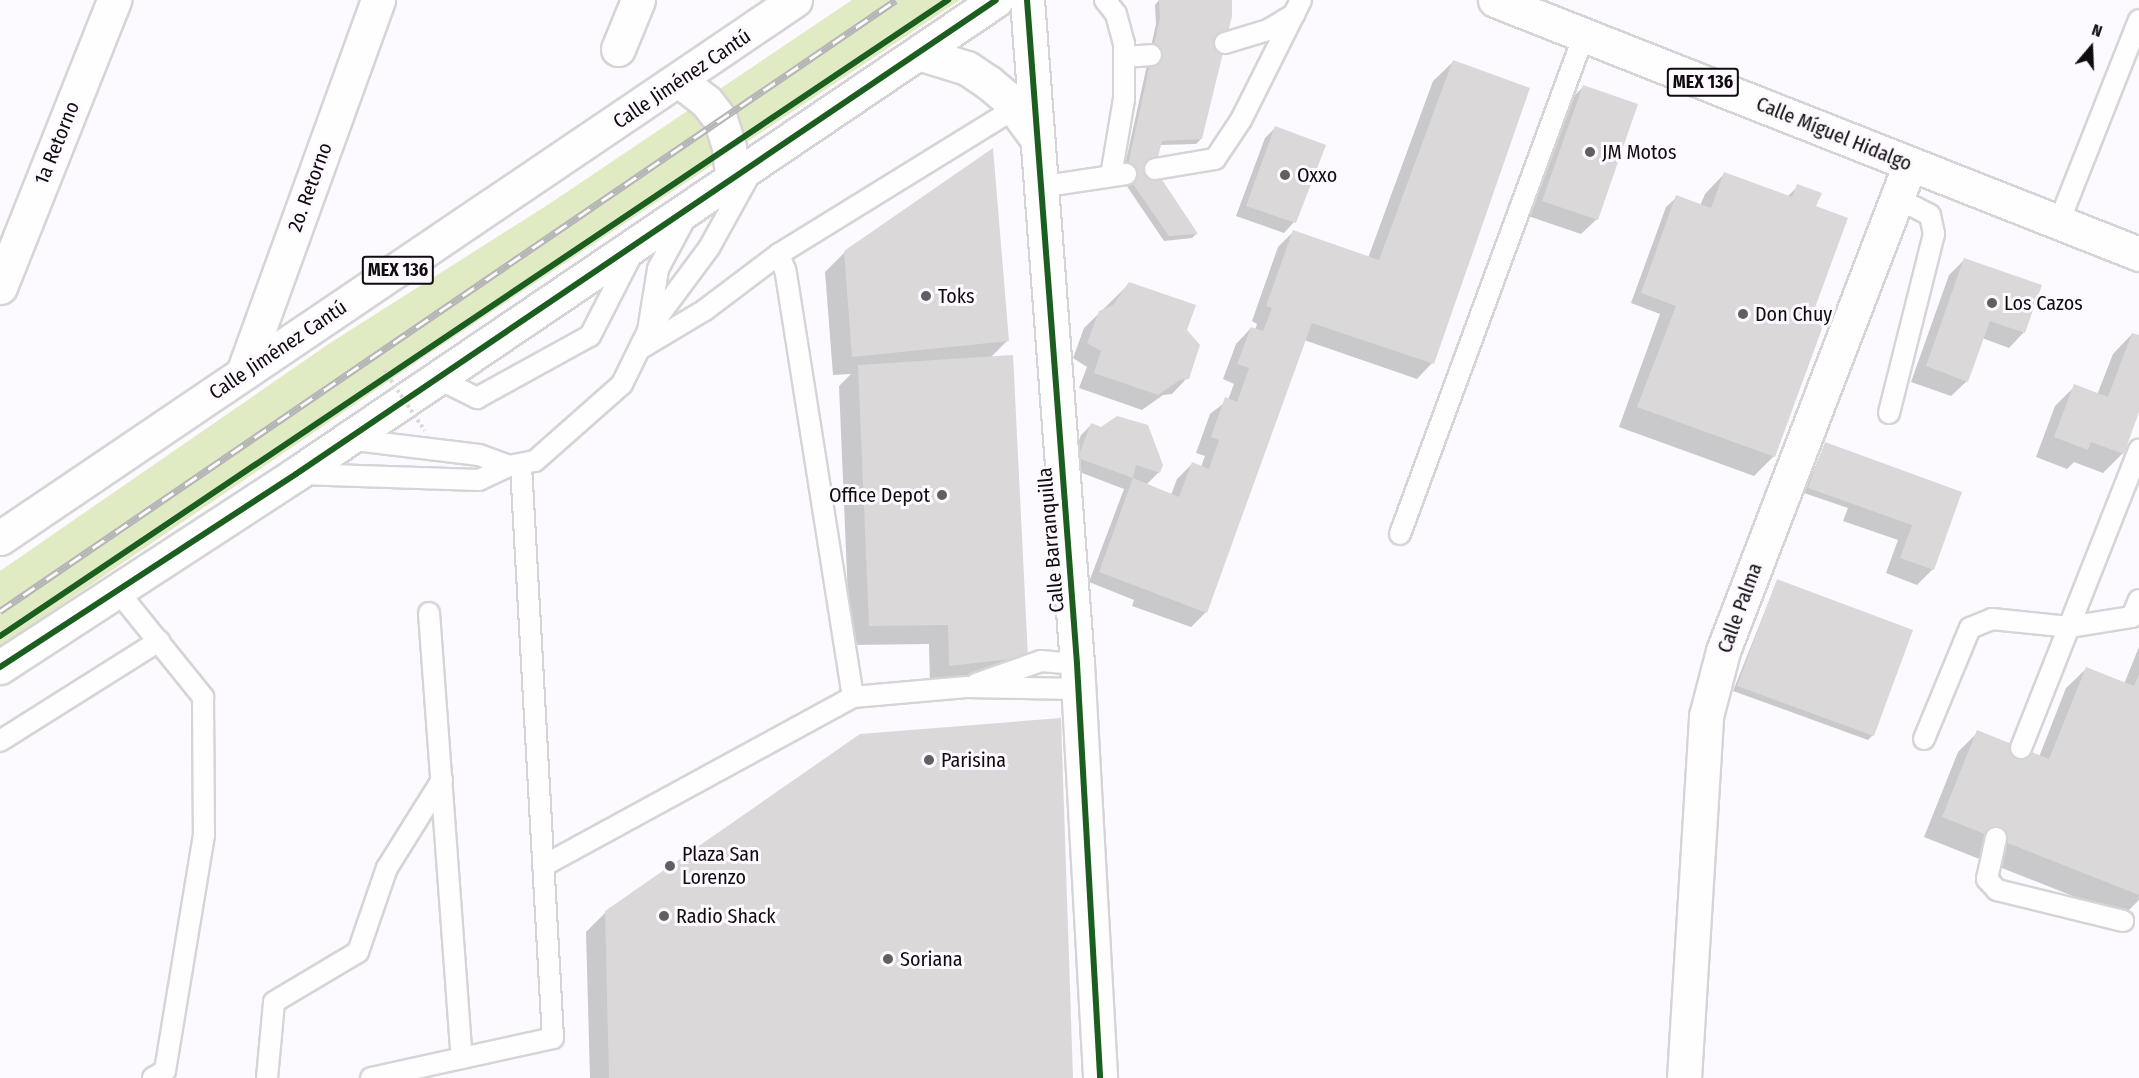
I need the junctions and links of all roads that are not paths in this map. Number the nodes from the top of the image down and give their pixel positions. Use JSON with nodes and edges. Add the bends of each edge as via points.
{"nodes":[{"id":1,"x":114,"y":0,"type":"edge"},
{"id":2,"x":378,"y":0,"type":"edge"},
{"id":3,"x":638,"y":0,"type":"edge"},
{"id":4,"x":795,"y":0,"type":"edge"},
{"id":5,"x":996,"y":0,"type":"edge"},
{"id":6,"x":1027,"y":0,"type":"edge"},
{"id":7,"x":1105,"y":0,"type":"edge"},
{"id":8,"x":1495,"y":0,"type":"edge"},
{"id":9,"x":1298,"y":7,"type":"edge"},
{"id":10,"x":2139,"y":20,"type":"edge"},
{"id":11,"x":1584,"y":35,"type":"junction"},
{"id":12,"x":1225,"y":43,"type":"dead end"},
{"id":13,"x":618,"y":49,"type":"dead end"},
{"id":14,"x":918,"y":53,"type":"junction"},
{"id":15,"x":1151,"y":55,"type":"dead end"},
{"id":16,"x":1124,"y":57,"type":"junction"},
{"id":17,"x":680,"y":81,"type":"junction"},
{"id":18,"x":1015,"y":108,"type":"junction"},
{"id":19,"x":1035,"y":136,"type":"junction"},
{"id":20,"x":1910,"y":164,"type":"junction"},
{"id":21,"x":745,"y":168,"type":"junction"},
{"id":22,"x":1155,"y":169,"type":"dead end"},
{"id":23,"x":1039,"y":187,"type":"junction"},
{"id":24,"x":1897,"y":198,"type":"junction"},
{"id":25,"x":693,"y":204,"type":"junction"},
{"id":26,"x":2059,"y":222,"type":"junction"},
{"id":27,"x":638,"y":242,"type":"junction"},
{"id":28,"x":779,"y":254,"type":"junction"},
{"id":29,"x":2139,"y":254,"type":"edge"},
{"id":30,"x":0,"y":287,"type":"edge"},
{"id":31,"x":644,"y":340,"type":"junction"},
{"id":32,"x":243,"y":373,"type":"junction"},
{"id":33,"x":437,"y":378,"type":"junction"},
{"id":34,"x":1889,"y":413,"type":"dead end"},
{"id":35,"x":347,"y":440,"type":"junction"},
{"id":36,"x":2139,"y":450,"type":"edge"},
{"id":37,"x":515,"y":466,"type":"junction"},
{"id":38,"x":296,"y":474,"type":"junction"},
{"id":39,"x":1400,"y":534,"type":"dead end"},
{"id":40,"x":0,"y":538,"type":"edge"},
{"id":41,"x":116,"y":589,"type":"junction"},
{"id":42,"x":2139,"y":600,"type":"edge"},
{"id":43,"x":429,"y":613,"type":"dead end"},
{"id":44,"x":2068,"y":627,"type":"junction"},
{"id":45,"x":159,"y":641,"type":"junction"},
{"id":46,"x":0,"y":667,"type":"edge"},
{"id":47,"x":1078,"y":677,"type":"junction"},
{"id":48,"x":967,"y":687,"type":"junction"},
{"id":49,"x":853,"y":697,"type":"junction"},
{"id":50,"x":1924,"y":739,"type":"dead end"},
{"id":51,"x":0,"y":741,"type":"edge"},
{"id":52,"x":2021,"y":748,"type":"dead end"},
{"id":53,"x":442,"y":780,"type":"junction"},
{"id":54,"x":1996,"y":838,"type":"dead end"},
{"id":55,"x":543,"y":866,"type":"junction"},
{"id":56,"x":2123,"y":921,"type":"dead end"},
{"id":57,"x":462,"y":1058,"type":"junction"},
{"id":58,"x":153,"y":1078,"type":"edge"},
{"id":59,"x":267,"y":1078,"type":"edge"},
{"id":60,"x":371,"y":1078,"type":"edge"},
{"id":61,"x":1100,"y":1078,"type":"edge"},
{"id":62,"x":1684,"y":1078,"type":"edge"}],
"edges":[{"from":1,"to":30,"type":"main road","name":"1a Retorno"},
{"from":2,"to":32,"type":"main road","name":"2o. Retorno"},
{"from":3,"to":13,"type":"main road"},
{"from":4,"to":17,"type":"main road","name":"Calle Jiménez Cantú","number":"MEX 136"},
{"from":5,"to":14,"type":"main road"},
{"from":6,"to":19,"type":"main road","name":"Calle Barranquilla"},
{"from":7,"to":16,"type":"lane","via":[[1116,14]]},
{"from":8,"to":11,"type":"main road","name":"Calle Míguel Hidalgo","number":"MEX 136"},
{"from":9,"to":12,"type":"lane","via":[[1268,30]]},
{"from":9,"to":22,"type":"lane","via":[[1241,120],[1215,159]]},
{"from":10,"to":26,"type":"lane"},
{"from":11,"to":20,"type":"main road","name":"Calle Míguel Hidalgo","number":"MEX 136"},
{"from":11,"to":39,"type":"lane"},
{"from":14,"to":18,"type":"main road","via":[[967,68]]},
{"from":14,"to":21,"type":"main road"},
{"from":15,"to":16,"type":"lane"},
{"from":16,"to":23,"type":"lane","via":[[1118,175]]},
{"from":17,"to":21,"type":"main road","via":[[706,101],[720,119],[729,147]]},
{"from":17,"to":32,"type":"main road","name":"Calle Jiménez Cantú","number":"MEX 136"},
{"from":18,"to":19,"type":"main road"},
{"from":18,"to":28,"type":"lane"},
{"from":19,"to":23,"type":"main road","name":"Calle Barranquilla"},
{"from":20,"to":24,"type":"main road","name":"Calle Palma"},
{"from":20,"to":26,"type":"main road","name":"Calle Míguel Hidalgo","number":"MEX 136"},
{"from":21,"to":25,"type":"main road"},
{"from":21,"to":31,"type":"lane","via":[[709,248]]},
{"from":23,"to":47,"type":"main road","name":"Calle Barranquilla"},
{"from":24,"to":34,"type":"lane","via":[[1930,215],[1934,234]]},
{"from":24,"to":62,"type":"main road","name":"Calle Palma","via":[[1723,651],[1706,716]]},
{"from":25,"to":27,"type":"main road"},
{"from":25,"to":31,"type":"lane","via":[[658,269]]},
{"from":26,"to":29,"type":"main road","name":"Calle Míguel Hidalgo","number":"MEX 136"},
{"from":27,"to":33,"type":"main road"},
{"from":27,"to":33,"type":"lane","via":[[590,336],[477,398]]},
{"from":28,"to":31,"type":"lane","via":[[705,310]]},
{"from":28,"to":49,"type":"lane","via":[[785,270]]},
{"from":31,"to":37,"type":"lane","via":[[622,384],[535,461]]},
{"from":32,"to":40,"type":"main road","name":"Calle Jiménez Cantú","number":"MEX 136"},
{"from":33,"to":35,"type":"main road"},
{"from":35,"to":37,"type":"lane","via":[[479,455]]},
{"from":35,"to":38,"type":"main road"},
{"from":36,"to":44,"type":"lane"},
{"from":37,"to":38,"type":"lane","via":[[479,480]]},
{"from":37,"to":55,"type":"lane"},
{"from":38,"to":41,"type":"main road"},
{"from":41,"to":45,"type":"lane"},
{"from":41,"to":46,"type":"main road"},
{"from":42,"to":44,"type":"lane","via":[[2132,616]]},
{"from":43,"to":53,"type":"lane"},
{"from":44,"to":50,"type":"lane","via":[[1992,619],[1970,628]]},
{"from":44,"to":52,"type":"lane"},
{"from":45,"to":51,"type":"lane"},
{"from":45,"to":58,"type":"lane","via":[[203,698],[204,835],[165,1071]]},
{"from":47,"to":48,"type":"lane"},
{"from":47,"to":48,"type":"lane","via":[[1041,662]]},
{"from":47,"to":61,"type":"main road","name":"Calle Barranquilla"},
{"from":48,"to":49,"type":"lane"},
{"from":49,"to":55,"type":"lane"},
{"from":53,"to":57,"type":"lane"},
{"from":53,"to":59,"type":"lane","via":[[387,868],[358,952],[274,1002]]},
{"from":54,"to":56,"type":"lane","via":[[1987,879],[1996,890]]},
{"from":55,"to":57,"type":"lane","via":[[553,1038]]},
{"from":57,"to":60,"type":"lane"}]}
